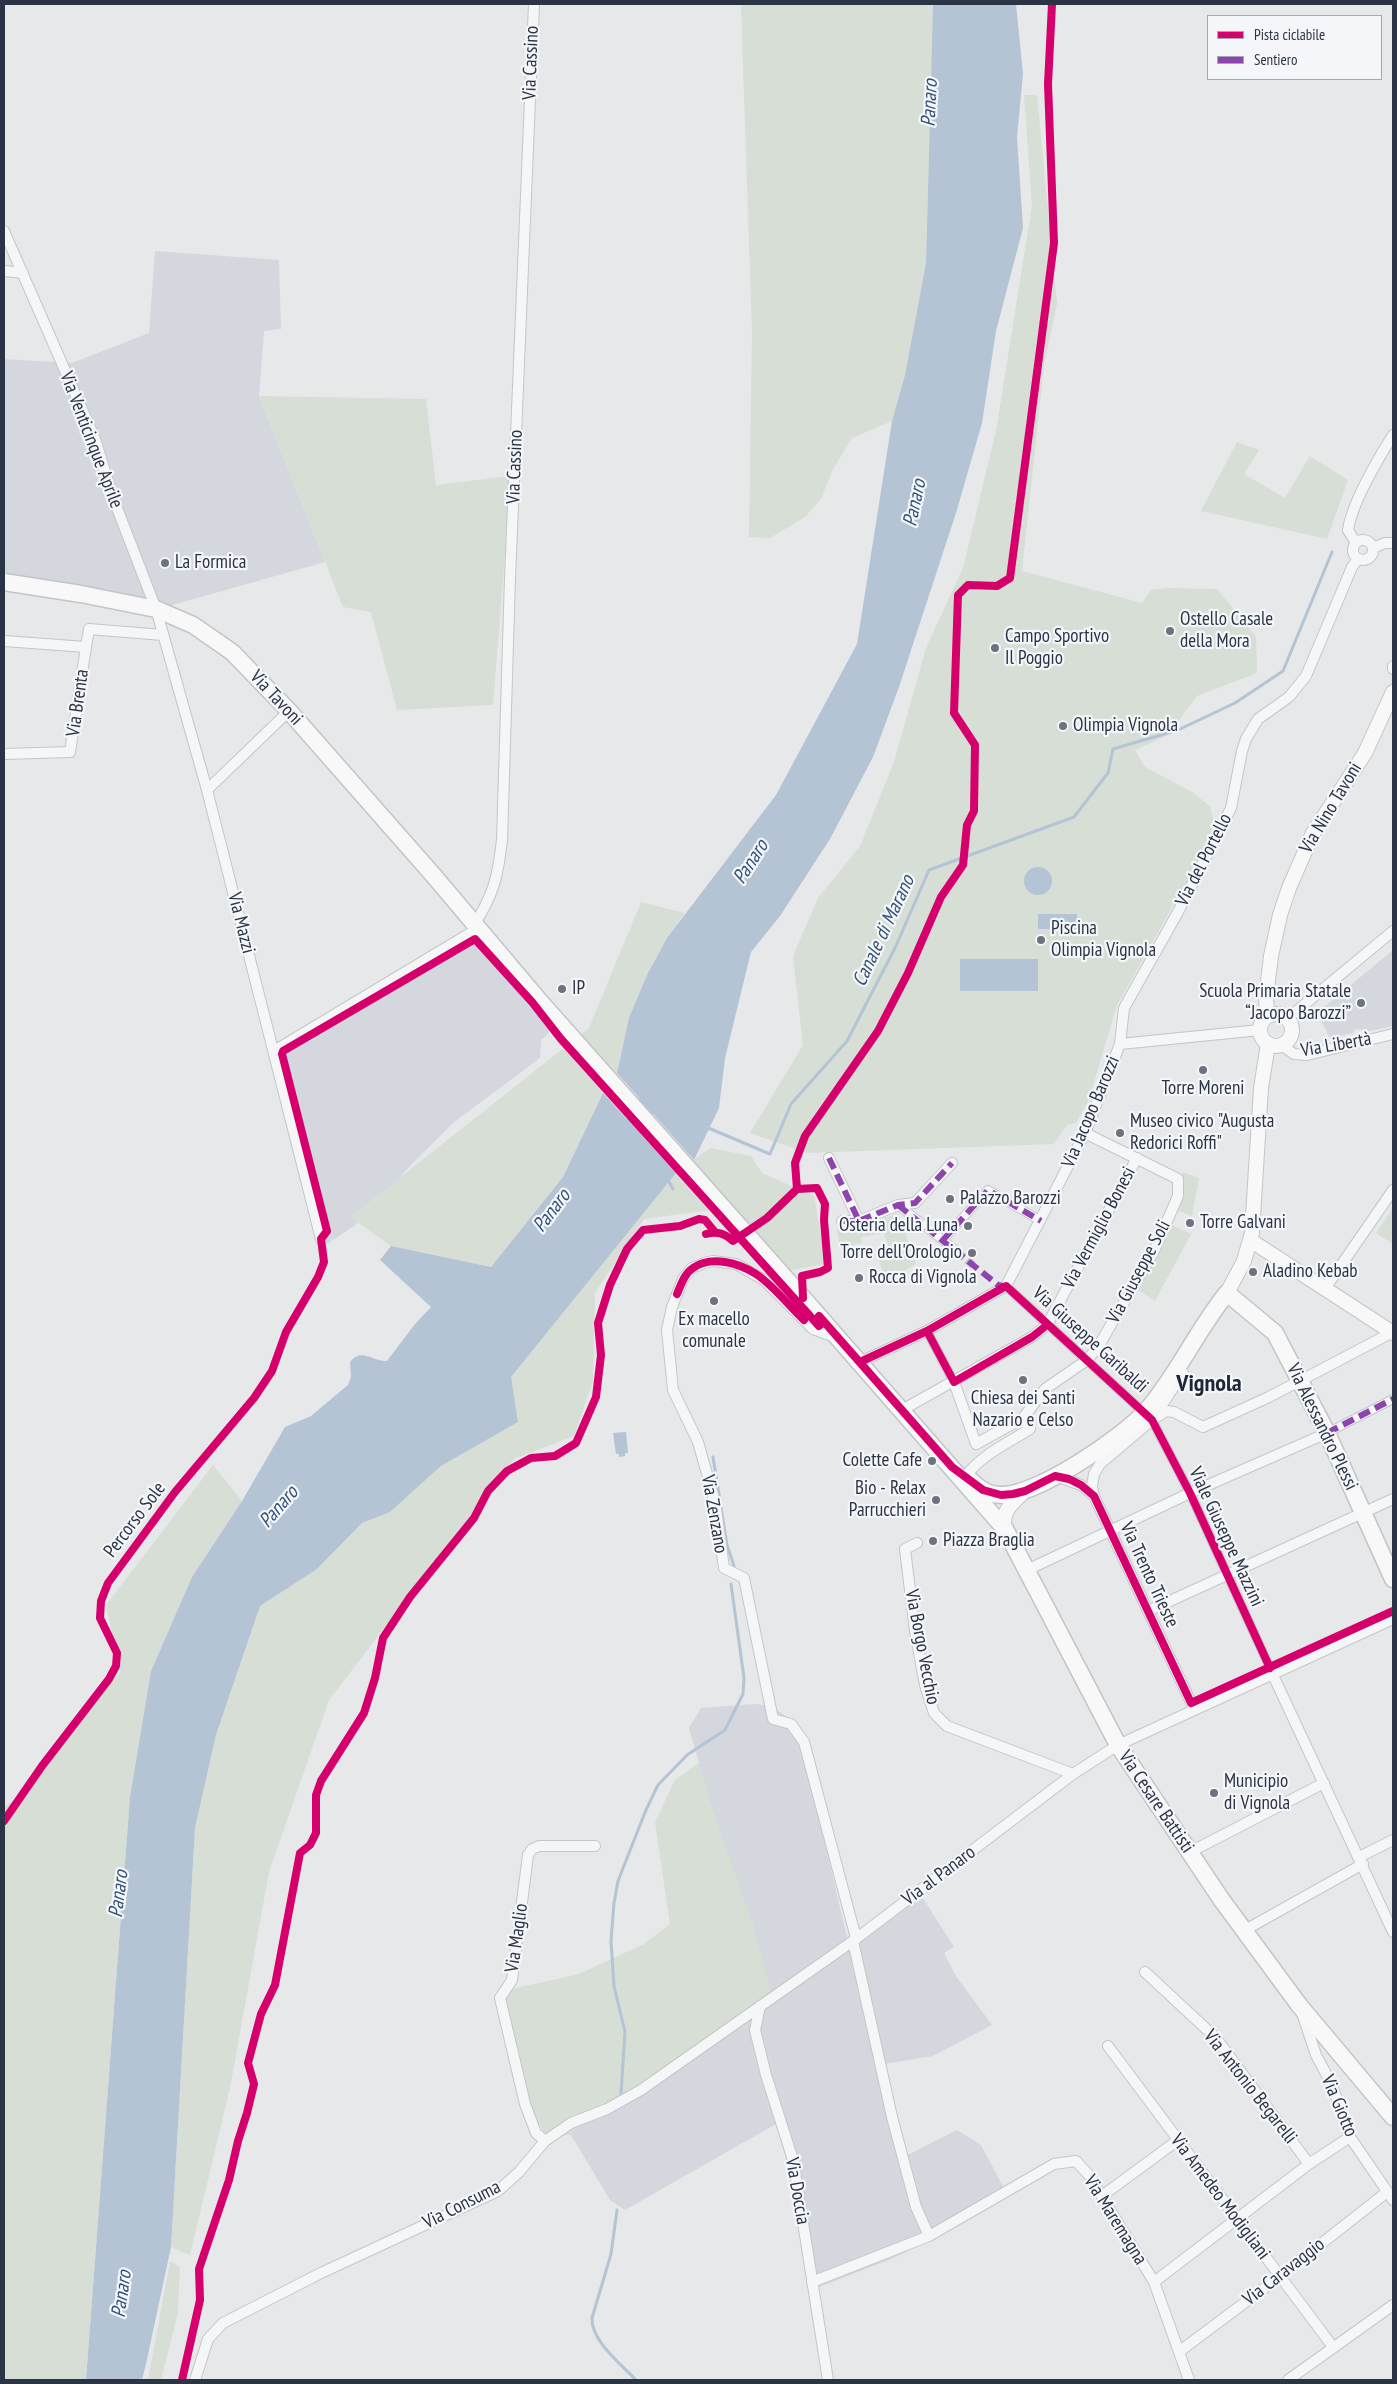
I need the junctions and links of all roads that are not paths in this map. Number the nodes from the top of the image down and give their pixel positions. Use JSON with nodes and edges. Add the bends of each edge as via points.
{"nodes":[{"id":1,"x":534,"y":4,"type":"edge"},
{"id":2,"x":4,"y":231,"type":"edge"},
{"id":3,"x":4,"y":271,"type":"edge"},
{"id":4,"x":22,"y":274,"type":"junction"},
{"id":5,"x":1393,"y":435,"type":"edge"},
{"id":6,"x":1356,"y":543,"type":"junction"},
{"id":7,"x":1393,"y":543,"type":"edge"},
{"id":8,"x":1373,"y":548,"type":"junction"},
{"id":9,"x":1358,"y":559,"type":"junction"},
{"id":10,"x":4,"y":582,"type":"edge"},
{"id":11,"x":156,"y":609,"type":"junction"},
{"id":12,"x":163,"y":636,"type":"junction"},
{"id":13,"x":4,"y":641,"type":"edge"},
{"id":14,"x":86,"y":646,"type":"junction"},
{"id":15,"x":1393,"y":692,"type":"edge"},
{"id":16,"x":290,"y":711,"type":"junction"},
{"id":17,"x":4,"y":754,"type":"edge"},
{"id":18,"x":207,"y":790,"type":"junction"},
{"id":19,"x":476,"y":927,"type":"junction"},
{"id":20,"x":1393,"y":931,"type":"edge"},
{"id":21,"x":1267,"y":1017,"type":"junction"},
{"id":22,"x":1288,"y":1018,"type":"junction"},
{"id":23,"x":1260,"y":1030,"type":"junction"},
{"id":24,"x":1393,"y":1034,"type":"edge"},
{"id":25,"x":1120,"y":1044,"type":"junction"},
{"id":26,"x":1274,"y":1044,"type":"junction"},
{"id":27,"x":274,"y":1051,"type":"junction"},
{"id":28,"x":1085,"y":1133,"type":"junction"},
{"id":29,"x":829,"y":1158,"type":"dead end"},
{"id":30,"x":1137,"y":1158,"type":"junction"},
{"id":31,"x":952,"y":1163,"type":"dead end"},
{"id":32,"x":1393,"y":1190,"type":"edge"},
{"id":33,"x":898,"y":1205,"type":"junction"},
{"id":34,"x":842,"y":1221,"type":"dead end"},
{"id":35,"x":1041,"y":1221,"type":"junction"},
{"id":36,"x":859,"y":1222,"type":"junction"},
{"id":37,"x":741,"y":1228,"type":"joint"},
{"id":38,"x":321,"y":1239,"type":"dead end"},
{"id":39,"x":943,"y":1240,"type":"junction"},
{"id":40,"x":1250,"y":1240,"type":"junction"},
{"id":41,"x":958,"y":1252,"type":"tunnel mouth"},
{"id":42,"x":1006,"y":1286,"type":"junction"},
{"id":43,"x":1324,"y":1290,"type":"junction"},
{"id":44,"x":1227,"y":1293,"type":"junction"},
{"id":45,"x":1047,"y":1325,"type":"junction"},
{"id":46,"x":927,"y":1331,"type":"junction"},
{"id":47,"x":1393,"y":1333,"type":"edge"},
{"id":48,"x":838,"y":1338,"type":"junction"},
{"id":49,"x":1087,"y":1360,"type":"junction"},
{"id":50,"x":860,"y":1362,"type":"junction"},
{"id":51,"x":1300,"y":1380,"type":"junction"},
{"id":52,"x":954,"y":1382,"type":"junction"},
{"id":53,"x":1393,"y":1399,"type":"edge"},
{"id":54,"x":902,"y":1410,"type":"junction"},
{"id":55,"x":1149,"y":1416,"type":"junction"},
{"id":56,"x":1023,"y":1418,"type":"junction"},
{"id":57,"x":1327,"y":1433,"type":"junction"},
{"id":58,"x":952,"y":1467,"type":"junction"},
{"id":59,"x":966,"y":1476,"type":"junction"},
{"id":60,"x":1055,"y":1476,"type":"junction"},
{"id":61,"x":1025,"y":1491,"type":"junction"},
{"id":62,"x":1190,"y":1493,"type":"junction"},
{"id":63,"x":1094,"y":1496,"type":"junction"},
{"id":64,"x":1393,"y":1499,"type":"edge"},
{"id":65,"x":1364,"y":1512,"type":"junction"},
{"id":66,"x":1005,"y":1529,"type":"junction"},
{"id":67,"x":1111,"y":1530,"type":"junction"},
{"id":68,"x":917,"y":1543,"type":"dead end"},
{"id":69,"x":1027,"y":1570,"type":"junction"},
{"id":70,"x":1226,"y":1575,"type":"junction"},
{"id":71,"x":1393,"y":1578,"type":"edge"},
{"id":72,"x":1148,"y":1611,"type":"junction"},
{"id":73,"x":1393,"y":1619,"type":"edge"},
{"id":74,"x":1271,"y":1671,"type":"junction"},
{"id":75,"x":1194,"y":1709,"type":"junction"},
{"id":76,"x":1118,"y":1745,"type":"junction"},
{"id":77,"x":1073,"y":1774,"type":"junction"},
{"id":78,"x":1324,"y":1783,"type":"junction"},
{"id":79,"x":1393,"y":1840,"type":"edge"},
{"id":80,"x":595,"y":1846,"type":"dead end"},
{"id":81,"x":1190,"y":1852,"type":"junction"},
{"id":82,"x":1361,"y":1860,"type":"junction"},
{"id":83,"x":1246,"y":1930,"type":"junction"},
{"id":84,"x":1393,"y":1932,"type":"edge"},
{"id":85,"x":854,"y":1940,"type":"junction"},
{"id":86,"x":1145,"y":1972,"type":"dead end"},
{"id":87,"x":1299,"y":2005,"type":"junction"},
{"id":88,"x":760,"y":2006,"type":"junction"},
{"id":89,"x":1108,"y":2046,"type":"dead end"},
{"id":90,"x":1393,"y":2117,"type":"edge"},
{"id":91,"x":1350,"y":2137,"type":"junction"},
{"id":92,"x":1178,"y":2140,"type":"junction"},
{"id":93,"x":545,"y":2141,"type":"junction"},
{"id":94,"x":1310,"y":2164,"type":"junction"},
{"id":95,"x":1102,"y":2196,"type":"junction"},
{"id":96,"x":1390,"y":2196,"type":"edge"},
{"id":97,"x":1237,"y":2221,"type":"junction"},
{"id":98,"x":928,"y":2236,"type":"junction"},
{"id":99,"x":1279,"y":2277,"type":"junction"},
{"id":100,"x":812,"y":2282,"type":"junction"},
{"id":101,"x":1154,"y":2282,"type":"junction"},
{"id":102,"x":1393,"y":2305,"type":"edge"},
{"id":103,"x":1333,"y":2347,"type":"junction"},
{"id":104,"x":1180,"y":2351,"type":"junction"},
{"id":105,"x":195,"y":2380,"type":"edge"},
{"id":106,"x":828,"y":2380,"type":"edge"},
{"id":107,"x":1189,"y":2380,"type":"edge"},
{"id":108,"x":1288,"y":2380,"type":"edge"}],
"edges":[{"from":1,"to":19,"type":"street","name":"Via Cassino","via":[[502,840],[498,875]]},
{"from":2,"to":4,"type":"street","name":"Via Venticinque Aprile"},
{"from":3,"to":4,"type":"street"},
{"from":4,"to":11,"type":"street","name":"Via Venticinque Aprile","via":[[95,439],[112,495]]},
{"from":5,"to":6,"type":"street","via":[[1352,515],[1348,530]]},
{"from":6,"to":8,"type":"street","via":[[1368,540]]},
{"from":6,"to":9,"type":"street","via":[[1353,552]]},
{"from":7,"to":8,"type":"street"},
{"from":8,"to":9,"type":"street","via":[[1369,558]]},
{"from":9,"to":25,"type":"street","name":"Via del Portello","via":[[1352,566],[1302,683],[1289,697],[1258,719],[1249,734],[1242,751],[1231,808],[1124,1008]]},
{"from":10,"to":11,"type":"main road","name":"Via Tavoni"},
{"from":11,"to":12,"type":"street","name":"Via Mazzi"},
{"from":11,"to":16,"type":"main road","name":"Via Tavoni","via":[[193,625],[232,652]]},
{"from":12,"to":14,"type":"street","via":[[89,629]]},
{"from":12,"to":18,"type":"street","name":"Via Mazzi"},
{"from":13,"to":14,"type":"street"},
{"from":14,"to":17,"type":"street","name":"Via Brenta","via":[[70,752]]},
{"from":15,"to":21,"type":"main road","name":"Via Nino Tavoni","via":[[1365,752],[1313,833],[1289,888],[1275,937],[1266,997]]},
{"from":16,"to":18,"type":"street"},
{"from":16,"to":19,"type":"main road","name":"Via Tavoni"},
{"from":18,"to":27,"type":"street","name":"Via Mazzi"},
{"from":19,"to":27,"type":"street"},
{"from":19,"to":37,"type":"main road","name":"Via Tavoni"},
{"from":20,"to":22,"type":"street"},
{"from":21,"to":22,"type":"main road","via":[[1278,1014]]},
{"from":21,"to":23,"type":"main road"},
{"from":22,"to":26,"type":"main road","via":[[1292,1034],[1288,1041]]},
{"from":23,"to":25,"type":"street"},
{"from":23,"to":26,"type":"main road","via":[[1262,1038]]},
{"from":24,"to":26,"type":"street","name":"Via Libertà","via":[[1307,1054],[1294,1054]]},
{"from":25,"to":28,"type":"street","name":"Via Jacopo Barozzi"},
{"from":26,"to":40,"type":"main road","via":[[1260,1088]]},
{"from":27,"to":38,"type":"street","name":"Via Mazzi"},
{"from":28,"to":30,"type":"street"},
{"from":28,"to":35,"type":"street","name":"Via Jacopo Barozzi"},
{"from":29,"to":36,"type":"street"},
{"from":30,"to":45,"type":"street","name":"Via Vermiglio Bonesi"},
{"from":30,"to":49,"type":"street","name":"Via Giuseppe Soli","via":[[1178,1179],[1178,1196],[1154,1251],[1122,1308]]},
{"from":31,"to":33,"type":"street","via":[[915,1202]]},
{"from":32,"to":43,"type":"street"},
{"from":33,"to":36,"type":"street"},
{"from":33,"to":39,"type":"street"},
{"from":34,"to":36,"type":"street"},
{"from":35,"to":39,"type":"street","via":[[988,1190]]},
{"from":35,"to":42,"type":"street","name":"Via Jacopo Barozzi"},
{"from":37,"to":48,"type":"main road","name":"Via Cesare Battisti"},
{"from":39,"to":41,"type":"street"},
{"from":40,"to":43,"type":"main road"},
{"from":40,"to":44,"type":"main road","via":[[1244,1261]]},
{"from":42,"to":45,"type":"street","name":"Via Giuseppe Garibaldi"},
{"from":42,"to":46,"type":"street"},
{"from":43,"to":47,"type":"main road"},
{"from":44,"to":51,"type":"main road","name":"Via Alessandro Plessi","via":[[1275,1333]]},
{"from":44,"to":55,"type":"main road","via":[[1209,1315]]},
{"from":45,"to":49,"type":"street","name":"Via Giuseppe Garibaldi"},
{"from":45,"to":52,"type":"street","via":[[1032,1338]]},
{"from":46,"to":50,"type":"street"},
{"from":46,"to":52,"type":"street"},
{"from":47,"to":51,"type":"street"},
{"from":48,"to":50,"type":"main road","name":"Via Cesare Battisti"},
{"from":48,"to":85,"type":"street","name":"Via Zenzano","via":[[813,1329],[756,1274],[736,1264],[713,1261],[692,1268],[683,1279],[666,1330],[673,1390],[698,1442],[715,1502],[724,1568],[744,1578],[773,1720],[791,1724],[804,1742]]},
{"from":49,"to":55,"type":"street","name":"Via Giuseppe Garibaldi"},
{"from":49,"to":56,"type":"street","via":[[1045,1389]]},
{"from":50,"to":54,"type":"main road","name":"Via Cesare Battisti"},
{"from":51,"to":55,"type":"street","via":[[1202,1427],[1174,1412]]},
{"from":51,"to":57,"type":"main road","name":"Via Alessandro Plessi"},
{"from":52,"to":54,"type":"street"},
{"from":52,"to":56,"type":"street","via":[[976,1444]]},
{"from":53,"to":57,"type":"street"},
{"from":54,"to":58,"type":"main road","name":"Via Cesare Battisti"},
{"from":55,"to":60,"type":"main road"},
{"from":55,"to":62,"type":"street","name":"Viale Giuseppe Mazzini"},
{"from":55,"to":63,"type":"street","via":[[1100,1464],[1094,1474]]},
{"from":56,"to":59,"type":"street","via":[[1030,1430],[985,1457]]},
{"from":57,"to":62,"type":"street"},
{"from":57,"to":65,"type":"main road","name":"Via Alessandro Plessi"},
{"from":58,"to":59,"type":"main road"},
{"from":58,"to":66,"type":"main road","name":"Via Cesare Battisti"},
{"from":59,"to":61,"type":"main road","via":[[992,1494]]},
{"from":60,"to":61,"type":"main road"},
{"from":60,"to":63,"type":"street","name":"Via Trento Trieste","via":[[1081,1484]]},
{"from":61,"to":66,"type":"main road","via":[[1005,1513]]},
{"from":62,"to":67,"type":"street"},
{"from":62,"to":70,"type":"street","name":"Viale Giuseppe Mazzini"},
{"from":63,"to":67,"type":"street","name":"Via Trento Trieste"},
{"from":64,"to":65,"type":"street"},
{"from":65,"to":70,"type":"street"},
{"from":65,"to":71,"type":"main road","name":"Via Alessandro Plessi"},
{"from":66,"to":69,"type":"main road","name":"Via Cesare Battisti"},
{"from":67,"to":69,"type":"street"},
{"from":67,"to":72,"type":"street","name":"Via Trento Trieste"},
{"from":68,"to":77,"type":"street","name":"Via Borgo Vecchio","via":[[905,1549],[915,1631],[934,1713],[947,1726]]},
{"from":69,"to":76,"type":"main road","name":"Via Cesare Battisti"},
{"from":70,"to":72,"type":"street"},
{"from":70,"to":74,"type":"street","name":"Viale Giuseppe Mazzini"},
{"from":72,"to":75,"type":"street","name":"Via Trento Trieste"},
{"from":73,"to":74,"type":"street","name":"Via al Panaro"},
{"from":74,"to":75,"type":"street","name":"Via al Panaro"},
{"from":74,"to":78,"type":"street","name":"Viale Giuseppe Mazzini"},
{"from":75,"to":76,"type":"street","name":"Via al Panaro"},
{"from":76,"to":77,"type":"street","name":"Via al Panaro"},
{"from":76,"to":81,"type":"main road","name":"Via Cesare Battisti"},
{"from":77,"to":85,"type":"street","name":"Via al Panaro"},
{"from":78,"to":81,"type":"street"},
{"from":78,"to":82,"type":"street","name":"Viale Giuseppe Mazzini"},
{"from":79,"to":82,"type":"street"},
{"from":80,"to":93,"type":"street","name":"Via Maglio","via":[[539,1846],[528,1855],[512,1980],[500,1998],[525,2104],[536,2133]]},
{"from":81,"to":83,"type":"main road","name":"Via Cesare Battisti"},
{"from":82,"to":83,"type":"street"},
{"from":82,"to":84,"type":"street","name":"Viale Giuseppe Mazzini"},
{"from":83,"to":87,"type":"main road","name":"Via Cesare Battisti"},
{"from":85,"to":88,"type":"street","name":"Via al Panaro"},
{"from":85,"to":98,"type":"street","via":[[892,2117],[916,2207]]},
{"from":86,"to":94,"type":"street","name":"Via Antonio Begarelli","via":[[1216,2038]]},
{"from":87,"to":90,"type":"main road","name":"Via Cesare Battisti"},
{"from":87,"to":91,"type":"street","name":"Via Giotto"},
{"from":88,"to":93,"type":"street","name":"Via Consuma","via":[[641,2090],[607,2109],[571,2123]]},
{"from":88,"to":100,"type":"street","name":"Via Doccia","via":[[755,2030],[794,2160]]},
{"from":89,"to":92,"type":"street","name":"Via Amedeo Modigliani"},
{"from":91,"to":94,"type":"street"},
{"from":91,"to":96,"type":"street","name":"Via Giotto"},
{"from":92,"to":95,"type":"street"},
{"from":92,"to":97,"type":"street","name":"Via Amedeo Modigliani"},
{"from":93,"to":105,"type":"street","name":"Via Consuma","via":[[519,2172],[498,2190],[223,2323],[208,2339]]},
{"from":94,"to":97,"type":"street"},
{"from":95,"to":98,"type":"street","name":"Via Maremagna","via":[[1076,2161],[1054,2164]]},
{"from":95,"to":101,"type":"street","name":"Via Maremagna"},
{"from":96,"to":99,"type":"street","name":"Via Caravaggio"},
{"from":97,"to":99,"type":"street","name":"Via Amedeo Modigliani"},
{"from":97,"to":101,"type":"street"},
{"from":98,"to":100,"type":"street","name":"Via Maremagna"},
{"from":99,"to":103,"type":"street","name":"Via Amedeo Modigliani"},
{"from":99,"to":104,"type":"street","name":"Via Caravaggio"},
{"from":100,"to":106,"type":"street","name":"Via Doccia"},
{"from":101,"to":104,"type":"street","name":"Via Maremagna"},
{"from":102,"to":103,"type":"street"},
{"from":103,"to":108,"type":"street"},
{"from":104,"to":107,"type":"street","name":"Via Maremagna"}]}
